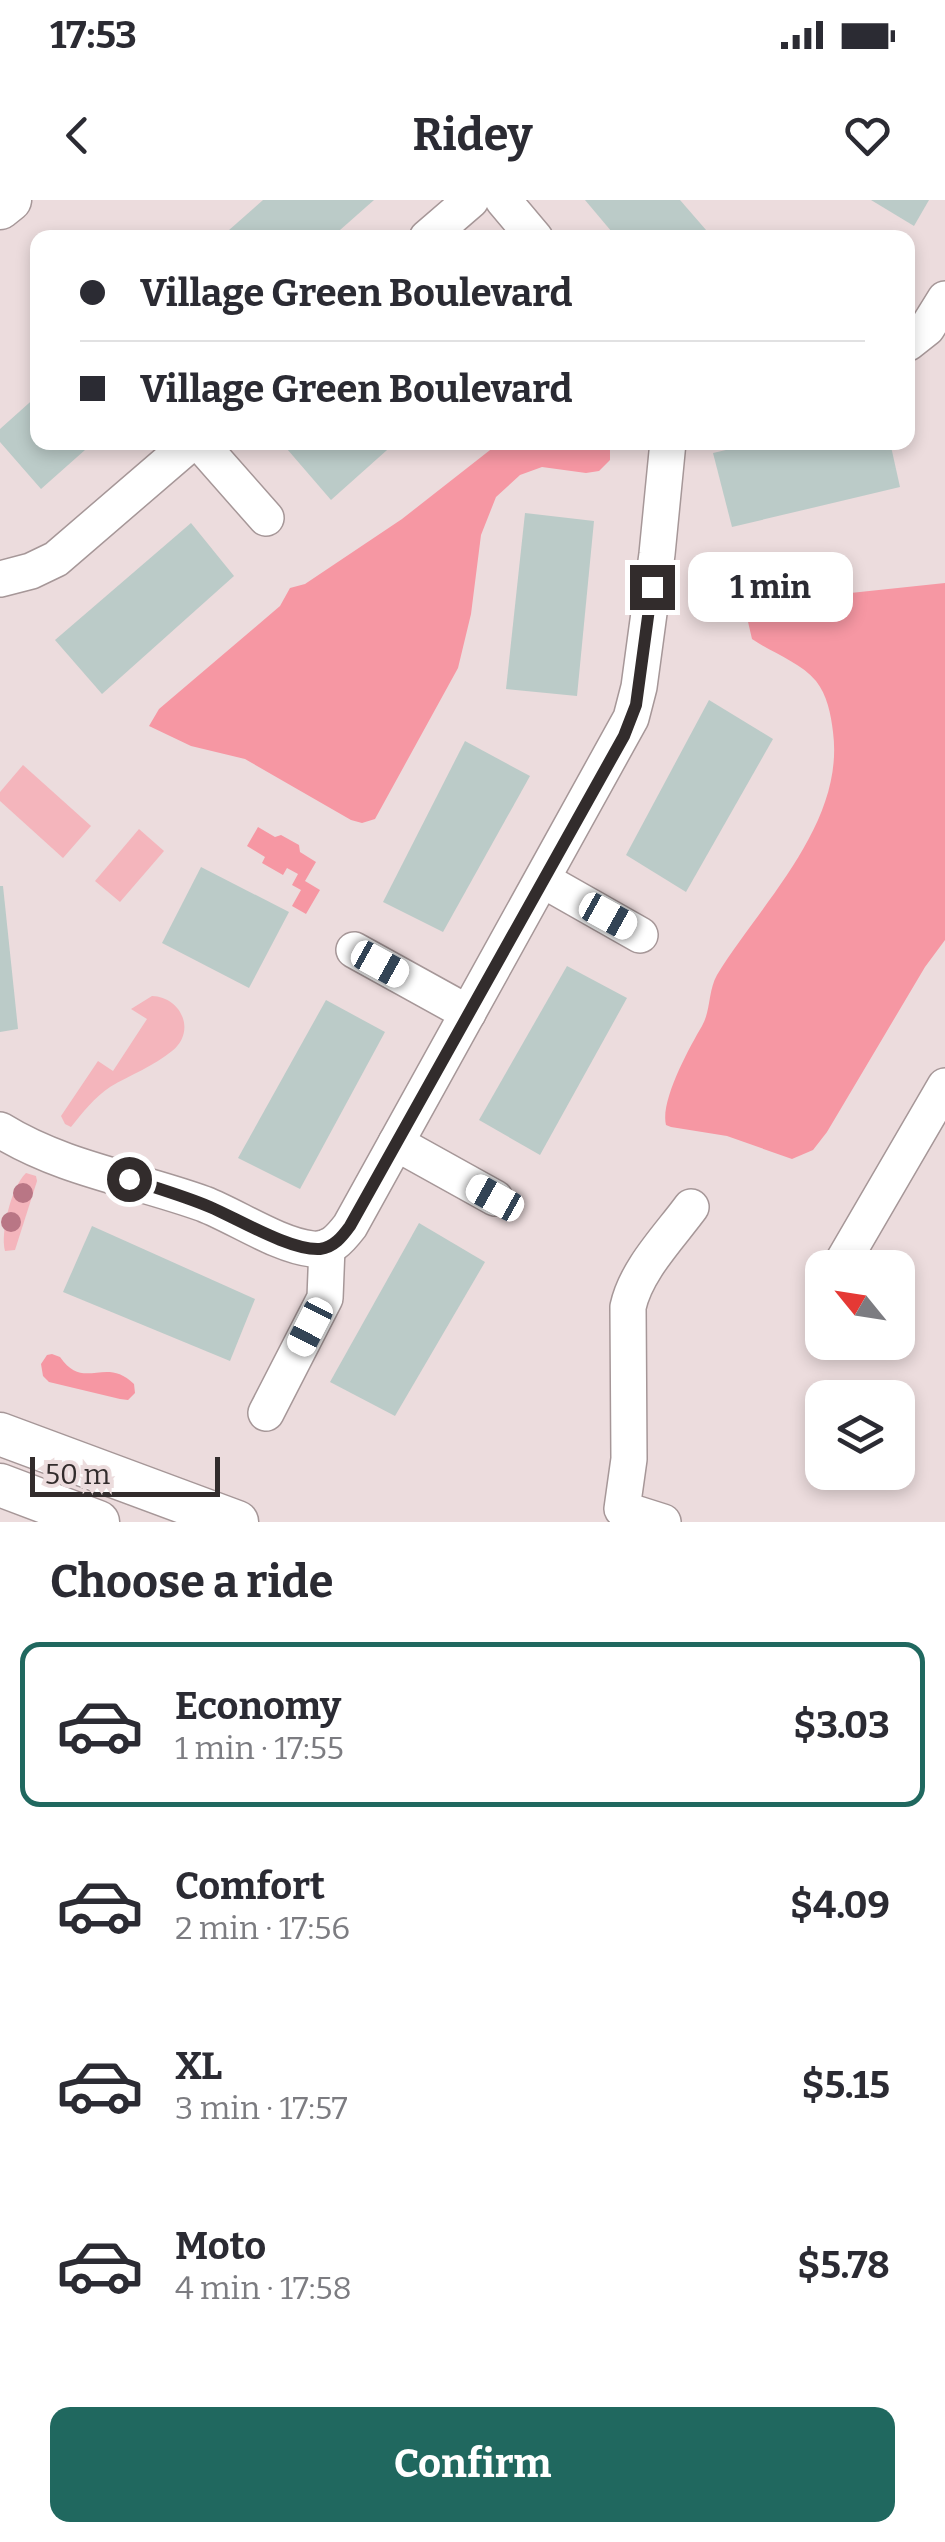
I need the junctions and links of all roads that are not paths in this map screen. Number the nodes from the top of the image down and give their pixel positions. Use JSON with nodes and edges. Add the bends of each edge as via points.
{"nodes":[{"id":1,"x":10,"y":200,"type":"edge"},
{"id":2,"x":471,"y":200,"type":"edge"},
{"id":3,"x":504,"y":200,"type":"edge"},
{"id":4,"x":0,"y":208,"type":"edge"},
{"id":5,"x":436,"y":230,"type":"edge"},
{"id":6,"x":528,"y":230,"type":"edge"},
{"id":7,"x":945,"y":299,"type":"edge"},
{"id":8,"x":915,"y":337,"type":"edge"},
{"id":9,"x":186,"y":450,"type":"edge"},
{"id":10,"x":202,"y":450,"type":"edge"},
{"id":11,"x":667,"y":450,"type":"edge"},
{"id":12,"x":266,"y":518,"type":"dead end"},
{"id":13,"x":0,"y":579,"type":"edge"},
{"id":14,"x":543,"y":880,"type":"junction"},
{"id":15,"x":640,"y":934,"type":"dead end"},
{"id":16,"x":354,"y":950,"type":"dead end"},
{"id":17,"x":468,"y":1013,"type":"junction"},
{"id":18,"x":945,"y":1086,"type":"edge"},
{"id":19,"x":0,"y":1130,"type":"edge"},
{"id":20,"x":396,"y":1144,"type":"junction"},
{"id":21,"x":495,"y":1198,"type":"dead end"},
{"id":22,"x":690,"y":1207,"type":"dead end"},
{"id":23,"x":327,"y":1248,"type":"junction"},
{"id":24,"x":850,"y":1250,"type":"edge"},
{"id":25,"x":266,"y":1413,"type":"dead end"},
{"id":26,"x":0,"y":1434,"type":"edge"},
{"id":27,"x":0,"y":1484,"type":"edge"},
{"id":28,"x":98,"y":1522,"type":"edge"},
{"id":29,"x":236,"y":1522,"type":"edge"},
{"id":30,"x":663,"y":1522,"type":"edge"}],
"edges":[{"from":1,"to":4,"type":"main road"},
{"from":2,"to":5,"type":"street"},
{"from":3,"to":6,"type":"street"},
{"from":7,"to":8,"type":"street"},
{"from":9,"to":13,"type":"street","via":[[67,551]]},
{"from":10,"to":12,"type":"street"},
{"from":11,"to":14,"type":"street","via":[[636,705]]},
{"from":14,"to":15,"type":"street"},
{"from":14,"to":17,"type":"street"},
{"from":16,"to":17,"type":"street"},
{"from":17,"to":20,"type":"street"},
{"from":18,"to":24,"type":"street"},
{"from":19,"to":23,"type":"street","via":[[65,1163],[155,1187],[296,1244]]},
{"from":20,"to":21,"type":"street"},
{"from":20,"to":23,"type":"street","via":[[350,1226]]},
{"from":22,"to":30,"type":"street","via":[[642,1274],[628,1307],[630,1440],[622,1509]]},
{"from":23,"to":25,"type":"street","via":[[325,1298]]},
{"from":26,"to":29,"type":"main road"},
{"from":27,"to":28,"type":"main road"}]}
